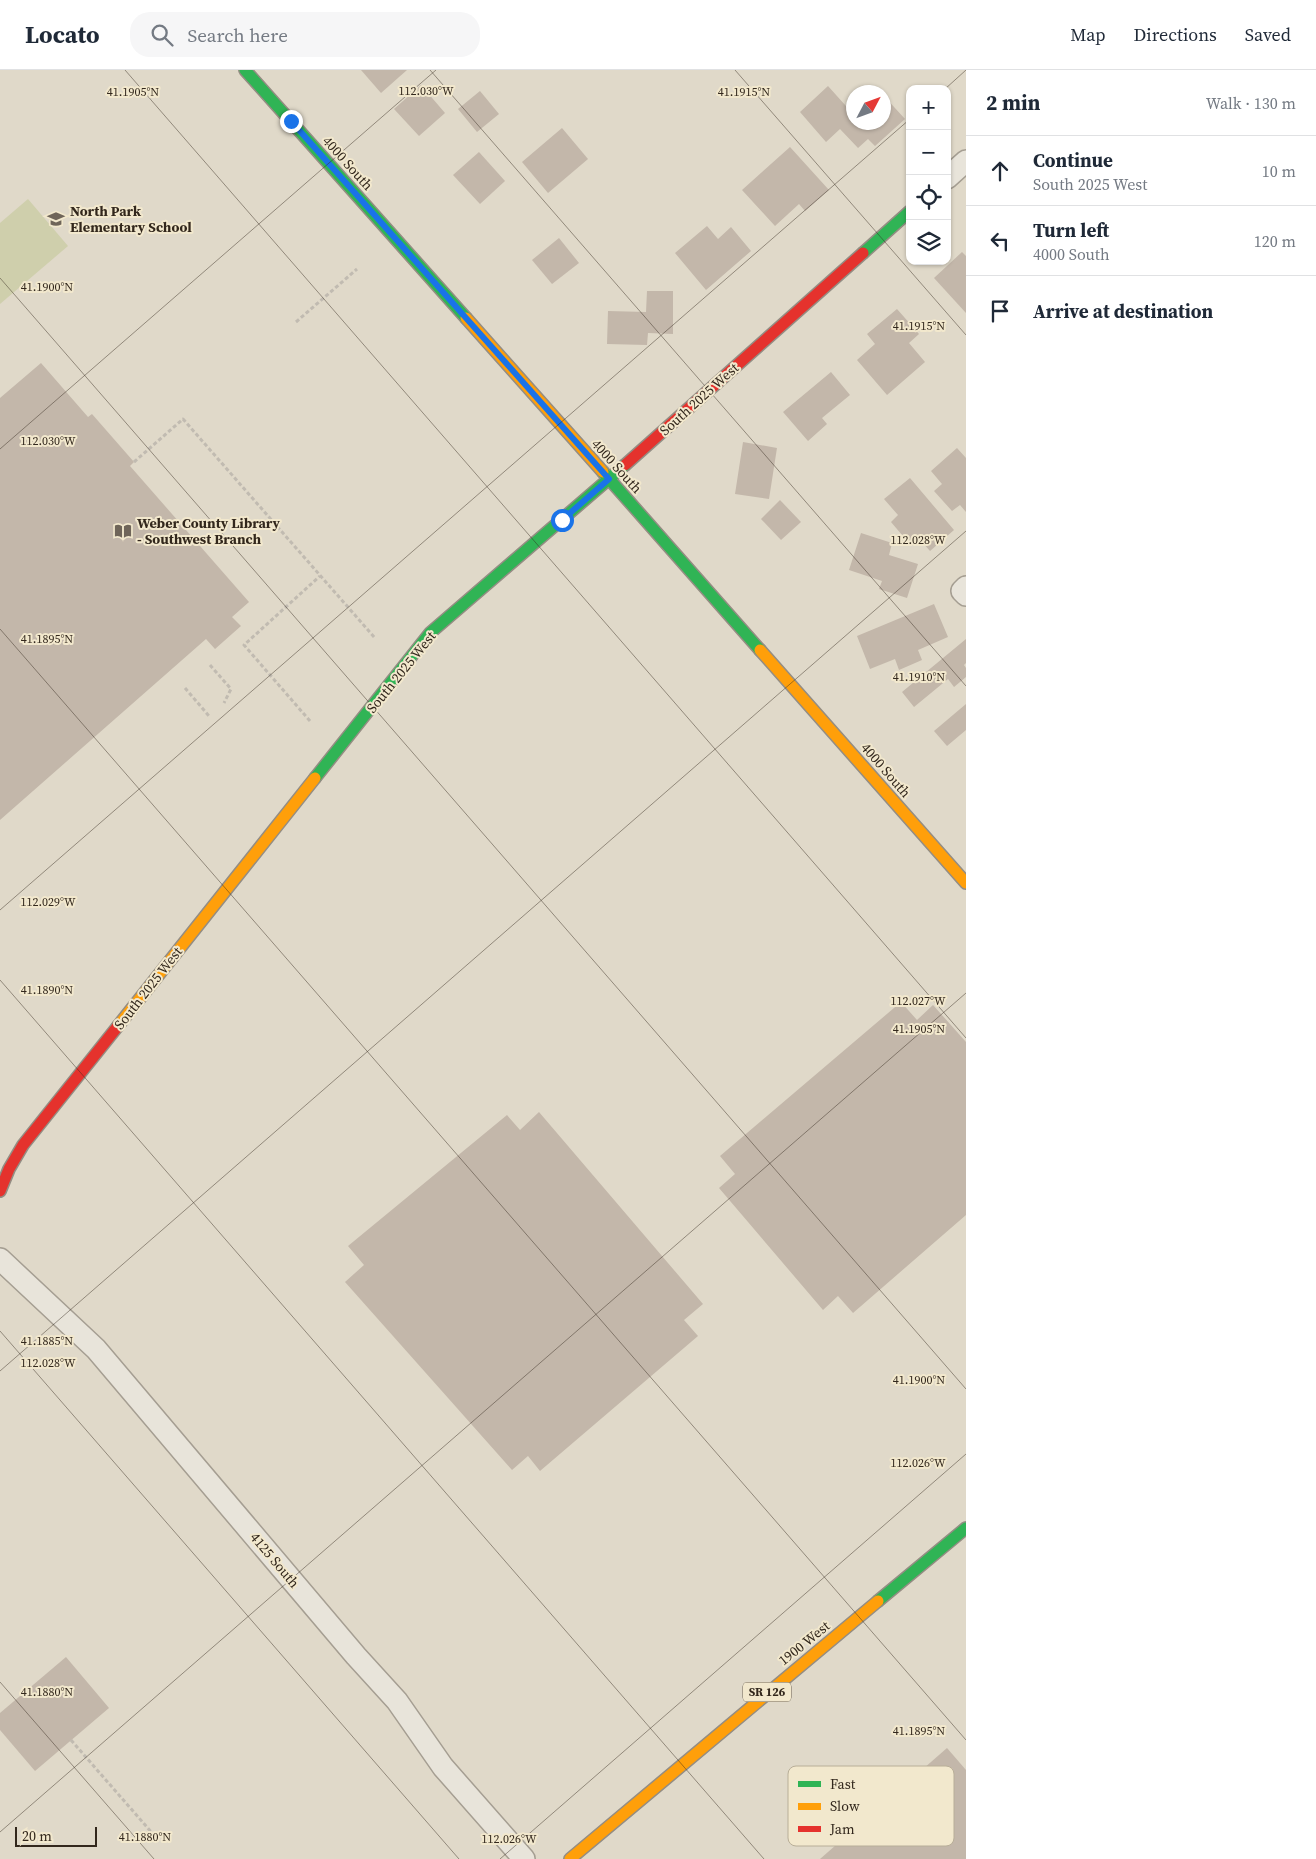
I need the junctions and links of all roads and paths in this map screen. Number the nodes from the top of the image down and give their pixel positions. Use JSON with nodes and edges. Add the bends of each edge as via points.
{"nodes":[{"id":1,"x":245,"y":70,"type":"edge"},
{"id":2,"x":966,"y":161,"type":"edge"},
{"id":3,"x":950,"y":175,"type":"edge"},
{"id":4,"x":906,"y":215,"type":"edge"},
{"id":5,"x":357,"y":269,"type":"dead end"},
{"id":6,"x":296,"y":322,"type":"dead end"},
{"id":7,"x":134,"y":462,"type":"dead end"},
{"id":8,"x":609,"y":479,"type":"junction"},
{"id":9,"x":320,"y":576,"type":"junction"},
{"id":10,"x":375,"y":638,"type":"dead end"},
{"id":11,"x":210,"y":665,"type":"dead end"},
{"id":12,"x":185,"y":688,"type":"dead end"},
{"id":13,"x":224,"y":703,"type":"dead end"},
{"id":14,"x":210,"y":716,"type":"dead end"},
{"id":15,"x":310,"y":721,"type":"dead end"},
{"id":16,"x":966,"y":883,"type":"edge"},
{"id":17,"x":0,"y":1191,"type":"edge"},
{"id":18,"x":7,"y":1265,"type":"edge"},
{"id":19,"x":966,"y":1528,"type":"edge"},
{"id":20,"x":71,"y":1740,"type":"dead end"},
{"id":21,"x":153,"y":1834,"type":"dead end"},
{"id":22,"x":524,"y":1859,"type":"edge"},
{"id":23,"x":570,"y":1859,"type":"edge"}],
"edges":[{"from":1,"to":8,"type":"street","name":"4000 South"},
{"from":2,"to":3,"type":"street"},
{"from":4,"to":8,"type":"street","name":"South 2025 West"},
{"from":5,"to":6,"type":"path"},
{"from":7,"to":9,"type":"path","via":[[182,419]]},
{"from":8,"to":16,"type":"street","name":"4000 South"},
{"from":8,"to":17,"type":"street","name":"South 2025 West","via":[[430,633],[23,1145]]},
{"from":9,"to":10,"type":"path"},
{"from":9,"to":15,"type":"path","via":[[244,645]]},
{"from":11,"to":13,"type":"path","via":[[231,689]]},
{"from":12,"to":14,"type":"path"},
{"from":18,"to":22,"type":"street","name":"4125 South","via":[[96,1349],[397,1701],[443,1767]]},
{"from":19,"to":23,"type":"street","name":"1900 West","number":"SR 126"},
{"from":20,"to":21,"type":"path"}]}
